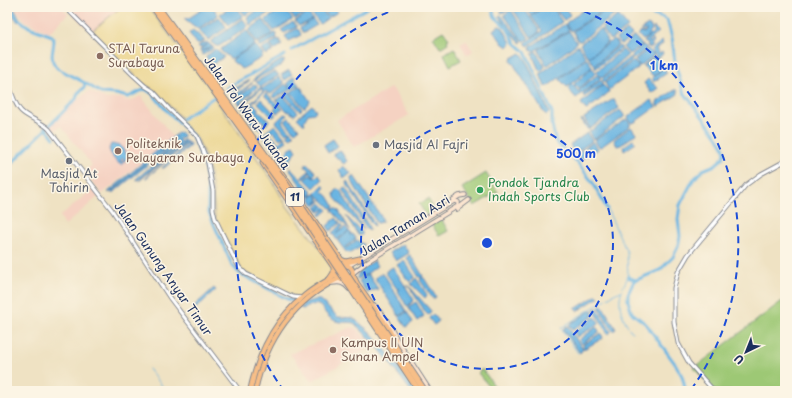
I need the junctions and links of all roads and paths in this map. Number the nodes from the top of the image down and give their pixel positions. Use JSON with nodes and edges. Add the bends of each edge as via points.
{"nodes":[{"id":1,"x":65,"y":7,"type":"edge"},
{"id":2,"x":153,"y":7,"type":"edge"},
{"id":3,"x":158,"y":7,"type":"edge"},
{"id":4,"x":7,"y":82,"type":"edge"},
{"id":5,"x":239,"y":125,"type":"junction"},
{"id":6,"x":266,"y":155,"type":"junction"},
{"id":7,"x":785,"y":161,"type":"edge"},
{"id":8,"x":465,"y":195,"type":"dead end"},
{"id":9,"x":468,"y":200,"type":"dead end"},
{"id":10,"x":443,"y":208,"type":"junction"},
{"id":11,"x":446,"y":213,"type":"junction"},
{"id":12,"x":360,"y":259,"type":"junction"},
{"id":13,"x":348,"y":266,"type":"junction"},
{"id":14,"x":334,"y":267,"type":"junction"},
{"id":15,"x":339,"y":275,"type":"junction"},
{"id":16,"x":353,"y":275,"type":"junction"},
{"id":17,"x":331,"y":280,"type":"junction"},
{"id":18,"x":348,"y":280,"type":"junction"},
{"id":19,"x":303,"y":299,"type":"junction"},
{"id":20,"x":408,"y":358,"type":"junction"},
{"id":21,"x":402,"y":362,"type":"junction"},
{"id":22,"x":254,"y":384,"type":"junction"},
{"id":23,"x":422,"y":390,"type":"edge"},
{"id":24,"x":240,"y":391,"type":"edge"},
{"id":25,"x":250,"y":391,"type":"edge"},
{"id":26,"x":255,"y":391,"type":"edge"},
{"id":27,"x":430,"y":391,"type":"edge"},
{"id":28,"x":714,"y":391,"type":"edge"}],
"edges":[{"from":1,"to":19,"type":"street","via":[[196,136],[208,164],[215,218],[239,267],[246,274],[293,297]]},
{"from":2,"to":5,"type":"highway","name":"Jalan Tol Waru–Juanda","number":"11","bridge":true},
{"from":3,"to":6,"type":"highway","name":"Jalan Tol Waru–Juanda","number":"11","bridge":true},
{"from":4,"to":24,"type":"street","name":"Jalan Gunung Anyar Timur","via":[[21,111],[48,128],[101,195],[169,297]]},
{"from":5,"to":14,"type":"highway","bridge":true},
{"from":5,"to":23,"type":"highway","name":"Jalan Tol Waru–Juanda","number":"11","bridge":true},
{"from":6,"to":12,"type":"highway","bridge":true,"via":[[286,178],[341,260],[346,262]]},
{"from":6,"to":23,"type":"highway","name":"Jalan Tol Waru–Juanda","number":"11","bridge":true},
{"from":7,"to":28,"type":"street","via":[[746,185],[688,255],[678,272],[674,288],[674,322],[678,342],[689,363]]},
{"from":8,"to":10,"type":"main road","via":[[457,197]]},
{"from":9,"to":11,"type":"main road","via":[[462,206]]},
{"from":10,"to":11,"type":"main road","name":"Jalan Taman Asri","via":[[454,201],[458,202],[458,206]]},
{"from":10,"to":12,"type":"main road","name":"Jalan Taman Asri"},
{"from":11,"to":16,"type":"main road","name":"Jalan Taman Asri","via":[[368,261]]},
{"from":12,"to":13,"type":"main road","name":"Jalan Taman Asri"},
{"from":13,"to":15,"type":"main road","via":[[339,268]]},
{"from":13,"to":16,"type":"main road","via":[[352,269]]},
{"from":14,"to":15,"type":"highway"},
{"from":14,"to":17,"type":"highway"},
{"from":15,"to":17,"type":"main road"},
{"from":15,"to":18,"type":"main road","via":[[345,281]]},
{"from":16,"to":18,"type":"main road"},
{"from":16,"to":20,"type":"main road","via":[[384,315]]},
{"from":16,"to":23,"type":"highway","bridge":true,"via":[[385,323],[418,378]]},
{"from":17,"to":19,"type":"main road"},
{"from":17,"to":21,"type":"main road","via":[[344,284],[393,355]]},
{"from":18,"to":21,"type":"main road"},
{"from":19,"to":22,"type":"main road","via":[[274,329],[255,369]]},
{"from":20,"to":21,"type":"main road"},
{"from":20,"to":27,"type":"main road"},
{"from":21,"to":23,"type":"main road"},
{"from":22,"to":25,"type":"main road"},
{"from":22,"to":26,"type":"main road"}]}
